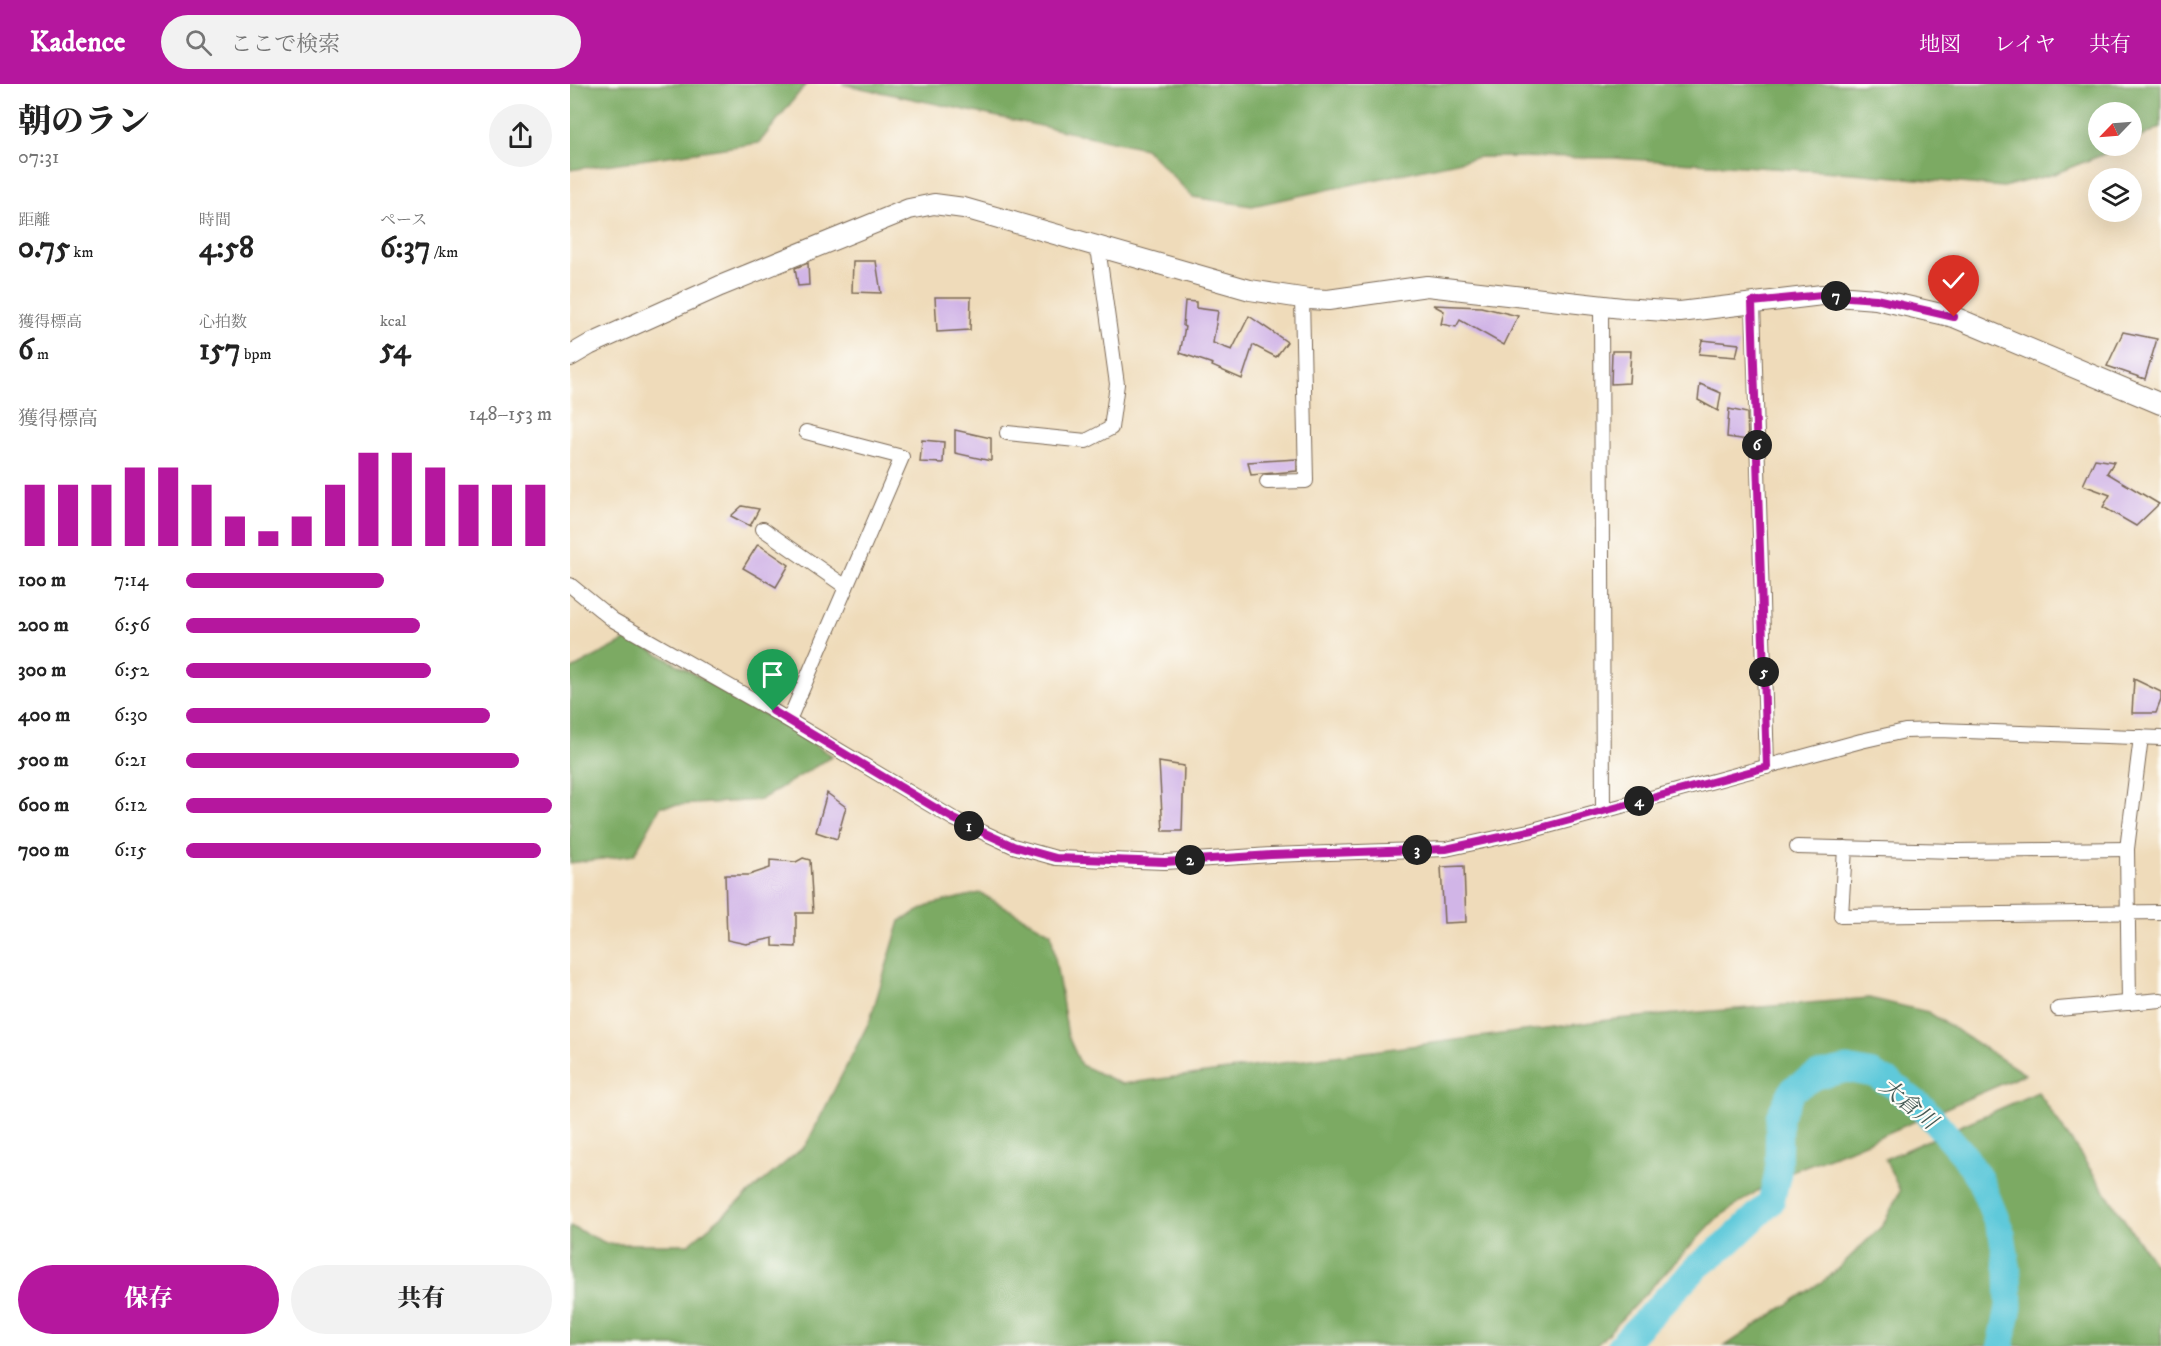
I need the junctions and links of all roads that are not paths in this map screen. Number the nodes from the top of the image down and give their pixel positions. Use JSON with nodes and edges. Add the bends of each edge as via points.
{"nodes":[{"id":1,"x":1098,"y":247,"type":"junction"},
{"id":2,"x":1302,"y":298,"type":"junction"},
{"id":3,"x":1752,"y":302,"type":"junction"},
{"id":4,"x":1601,"y":306,"type":"junction"},
{"id":5,"x":570,"y":356,"type":"edge"},
{"id":6,"x":2161,"y":404,"type":"edge"},
{"id":7,"x":806,"y":432,"type":"dead end"},
{"id":8,"x":1007,"y":432,"type":"dead end"},
{"id":9,"x":1267,"y":482,"type":"dead end"},
{"id":10,"x":763,"y":529,"type":"dead end"},
{"id":11,"x":570,"y":585,"type":"edge"},
{"id":12,"x":846,"y":587,"type":"junction"},
{"id":13,"x":789,"y":720,"type":"junction"},
{"id":14,"x":2141,"y":737,"type":"junction"},
{"id":15,"x":2161,"y":738,"type":"edge"},
{"id":16,"x":1767,"y":767,"type":"junction"},
{"id":17,"x":1602,"y":811,"type":"junction"},
{"id":18,"x":1797,"y":847,"type":"dead end"},
{"id":19,"x":1845,"y":848,"type":"junction"},
{"id":20,"x":2127,"y":849,"type":"junction"},
{"id":21,"x":2128,"y":912,"type":"junction"},
{"id":22,"x":2161,"y":912,"type":"edge"},
{"id":23,"x":2161,"y":1000,"type":"edge"},
{"id":24,"x":2129,"y":1003,"type":"junction"},
{"id":25,"x":2058,"y":1010,"type":"dead end"}],
"edges":[{"from":1,"to":2,"type":"street","via":[[1250,290]]},
{"from":1,"to":5,"type":"street","via":[[964,208],[934,204],[917,207],[720,286]]},
{"from":1,"to":8,"type":"street","via":[[1117,384],[1111,428],[1086,441]]},
{"from":2,"to":4,"type":"street","via":[[1328,300],[1427,286]]},
{"from":2,"to":9,"type":"street","via":[[1305,482]]},
{"from":3,"to":4,"type":"street","via":[[1680,312]]},
{"from":3,"to":6,"type":"street","via":[[1822,295],[1876,299],[1954,317]]},
{"from":3,"to":16,"type":"street"},
{"from":4,"to":17,"type":"street"},
{"from":7,"to":12,"type":"street","via":[[902,457]]},
{"from":10,"to":12,"type":"street"},
{"from":11,"to":13,"type":"street","via":[[613,620]]},
{"from":12,"to":13,"type":"street"},
{"from":13,"to":17,"type":"street","via":[[954,819],[1013,846],[1056,858],[1165,862],[1446,849]]},
{"from":14,"to":15,"type":"street"},
{"from":14,"to":16,"type":"street","via":[[1905,731]]},
{"from":14,"to":20,"type":"street"},
{"from":16,"to":17,"type":"street"},
{"from":18,"to":19,"type":"street"},
{"from":19,"to":20,"type":"street"},
{"from":19,"to":21,"type":"street","via":[[1841,916]]},
{"from":20,"to":21,"type":"street"},
{"from":21,"to":22,"type":"street"},
{"from":21,"to":24,"type":"street"},
{"from":23,"to":24,"type":"street"},
{"from":24,"to":25,"type":"street"}]}
